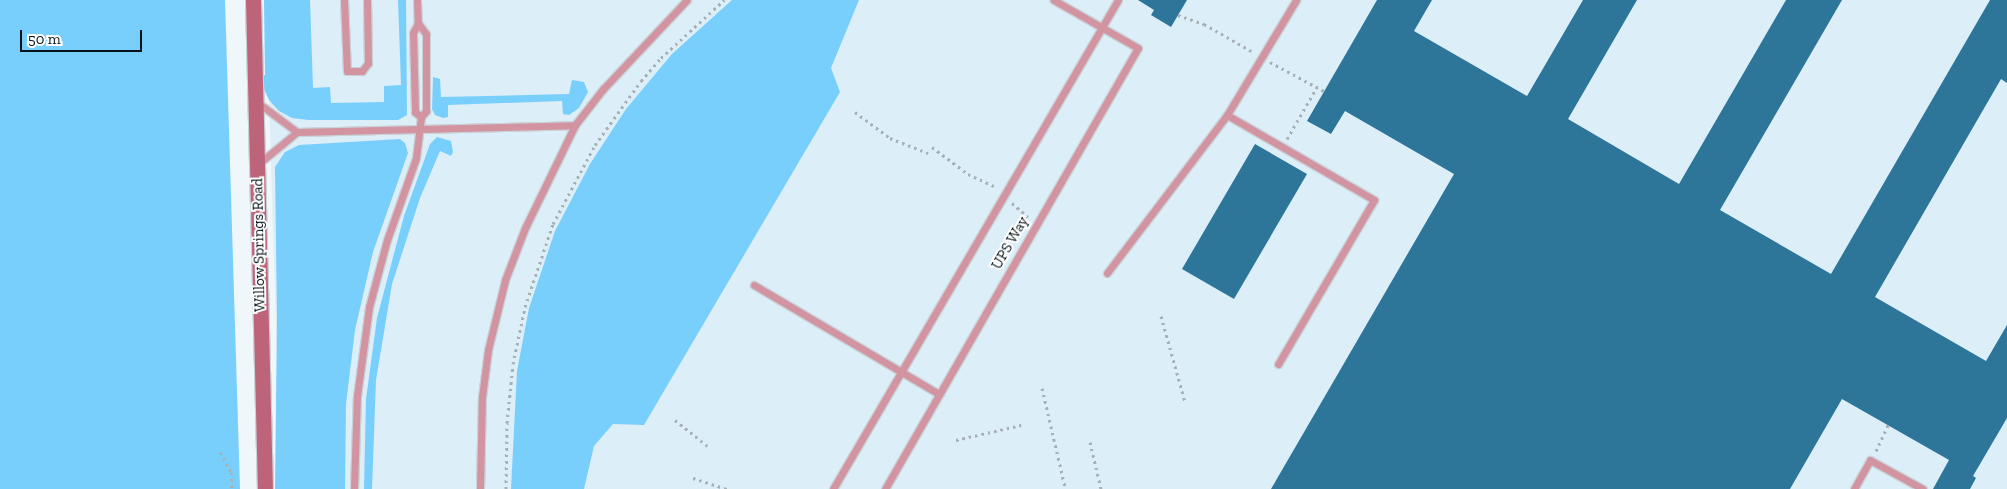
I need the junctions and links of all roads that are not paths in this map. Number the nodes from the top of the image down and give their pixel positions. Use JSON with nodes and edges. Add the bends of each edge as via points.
{"nodes":[{"id":1,"x":253,"y":0,"type":"edge"},
{"id":2,"x":344,"y":0,"type":"edge"},
{"id":3,"x":368,"y":0,"type":"edge"},
{"id":4,"x":417,"y":0,"type":"edge"},
{"id":5,"x":687,"y":0,"type":"edge"},
{"id":6,"x":1054,"y":0,"type":"edge"},
{"id":7,"x":1118,"y":0,"type":"edge"},
{"id":8,"x":1296,"y":0,"type":"edge"},
{"id":9,"x":418,"y":23,"type":"junction"},
{"id":10,"x":1103,"y":26,"type":"junction"},
{"id":11,"x":255,"y":100,"type":"junction"},
{"id":12,"x":1227,"y":115,"type":"junction"},
{"id":13,"x":421,"y":117,"type":"junction"},
{"id":14,"x":575,"y":125,"type":"junction"},
{"id":15,"x":420,"y":128,"type":"junction"},
{"id":16,"x":296,"y":132,"type":"junction"},
{"id":17,"x":257,"y":165,"type":"junction"},
{"id":18,"x":1107,"y":274,"type":"dead end"},
{"id":19,"x":754,"y":285,"type":"dead end"},
{"id":20,"x":1278,"y":364,"type":"dead end"},
{"id":21,"x":902,"y":371,"type":"junction"},
{"id":22,"x":939,"y":394,"type":"junction"},
{"id":23,"x":265,"y":489,"type":"edge"},
{"id":24,"x":354,"y":489,"type":"edge"},
{"id":25,"x":480,"y":489,"type":"edge"},
{"id":26,"x":833,"y":489,"type":"edge"},
{"id":27,"x":885,"y":489,"type":"edge"},
{"id":28,"x":1854,"y":489,"type":"edge"},
{"id":29,"x":1923,"y":489,"type":"edge"}],
"edges":[{"from":1,"to":11,"type":"main road","name":"Willow Springs Road"},
{"from":2,"to":3,"type":"lane","via":[[346,71],[362,71],[368,63]]},
{"from":4,"to":9,"type":"lane"},
{"from":5,"to":14,"type":"lane","via":[[603,89]]},
{"from":6,"to":10,"type":"lane","name":"UPS Way"},
{"from":7,"to":10,"type":"lane","name":"UPS Way"},
{"from":8,"to":12,"type":"lane"},
{"from":9,"to":13,"type":"lane","via":[[413,33],[415,112]]},
{"from":9,"to":13,"type":"lane","via":[[426,34],[426,111]]},
{"from":10,"to":21,"type":"lane","name":"UPS Way"},
{"from":10,"to":22,"type":"lane","name":"UPS Way","via":[[1138,48]]},
{"from":11,"to":16,"type":"lane"},
{"from":11,"to":17,"type":"main road","name":"Willow Springs Road"},
{"from":12,"to":18,"type":"lane"},
{"from":12,"to":20,"type":"lane","via":[[1374,200]]},
{"from":13,"to":15,"type":"lane"},
{"from":14,"to":15,"type":"lane"},
{"from":14,"to":25,"type":"lane","via":[[525,228],[506,280],[488,350],[482,398]]},
{"from":15,"to":16,"type":"lane"},
{"from":15,"to":24,"type":"lane","via":[[416,158],[387,240],[369,307],[356,396]]},
{"from":16,"to":17,"type":"lane"},
{"from":17,"to":23,"type":"main road","name":"Willow Springs Road"},
{"from":19,"to":21,"type":"lane"},
{"from":21,"to":22,"type":"lane"},
{"from":21,"to":26,"type":"lane","name":"UPS Way"},
{"from":22,"to":27,"type":"lane","name":"UPS Way"},
{"from":28,"to":29,"type":"lane","via":[[1870,460]]}]}
